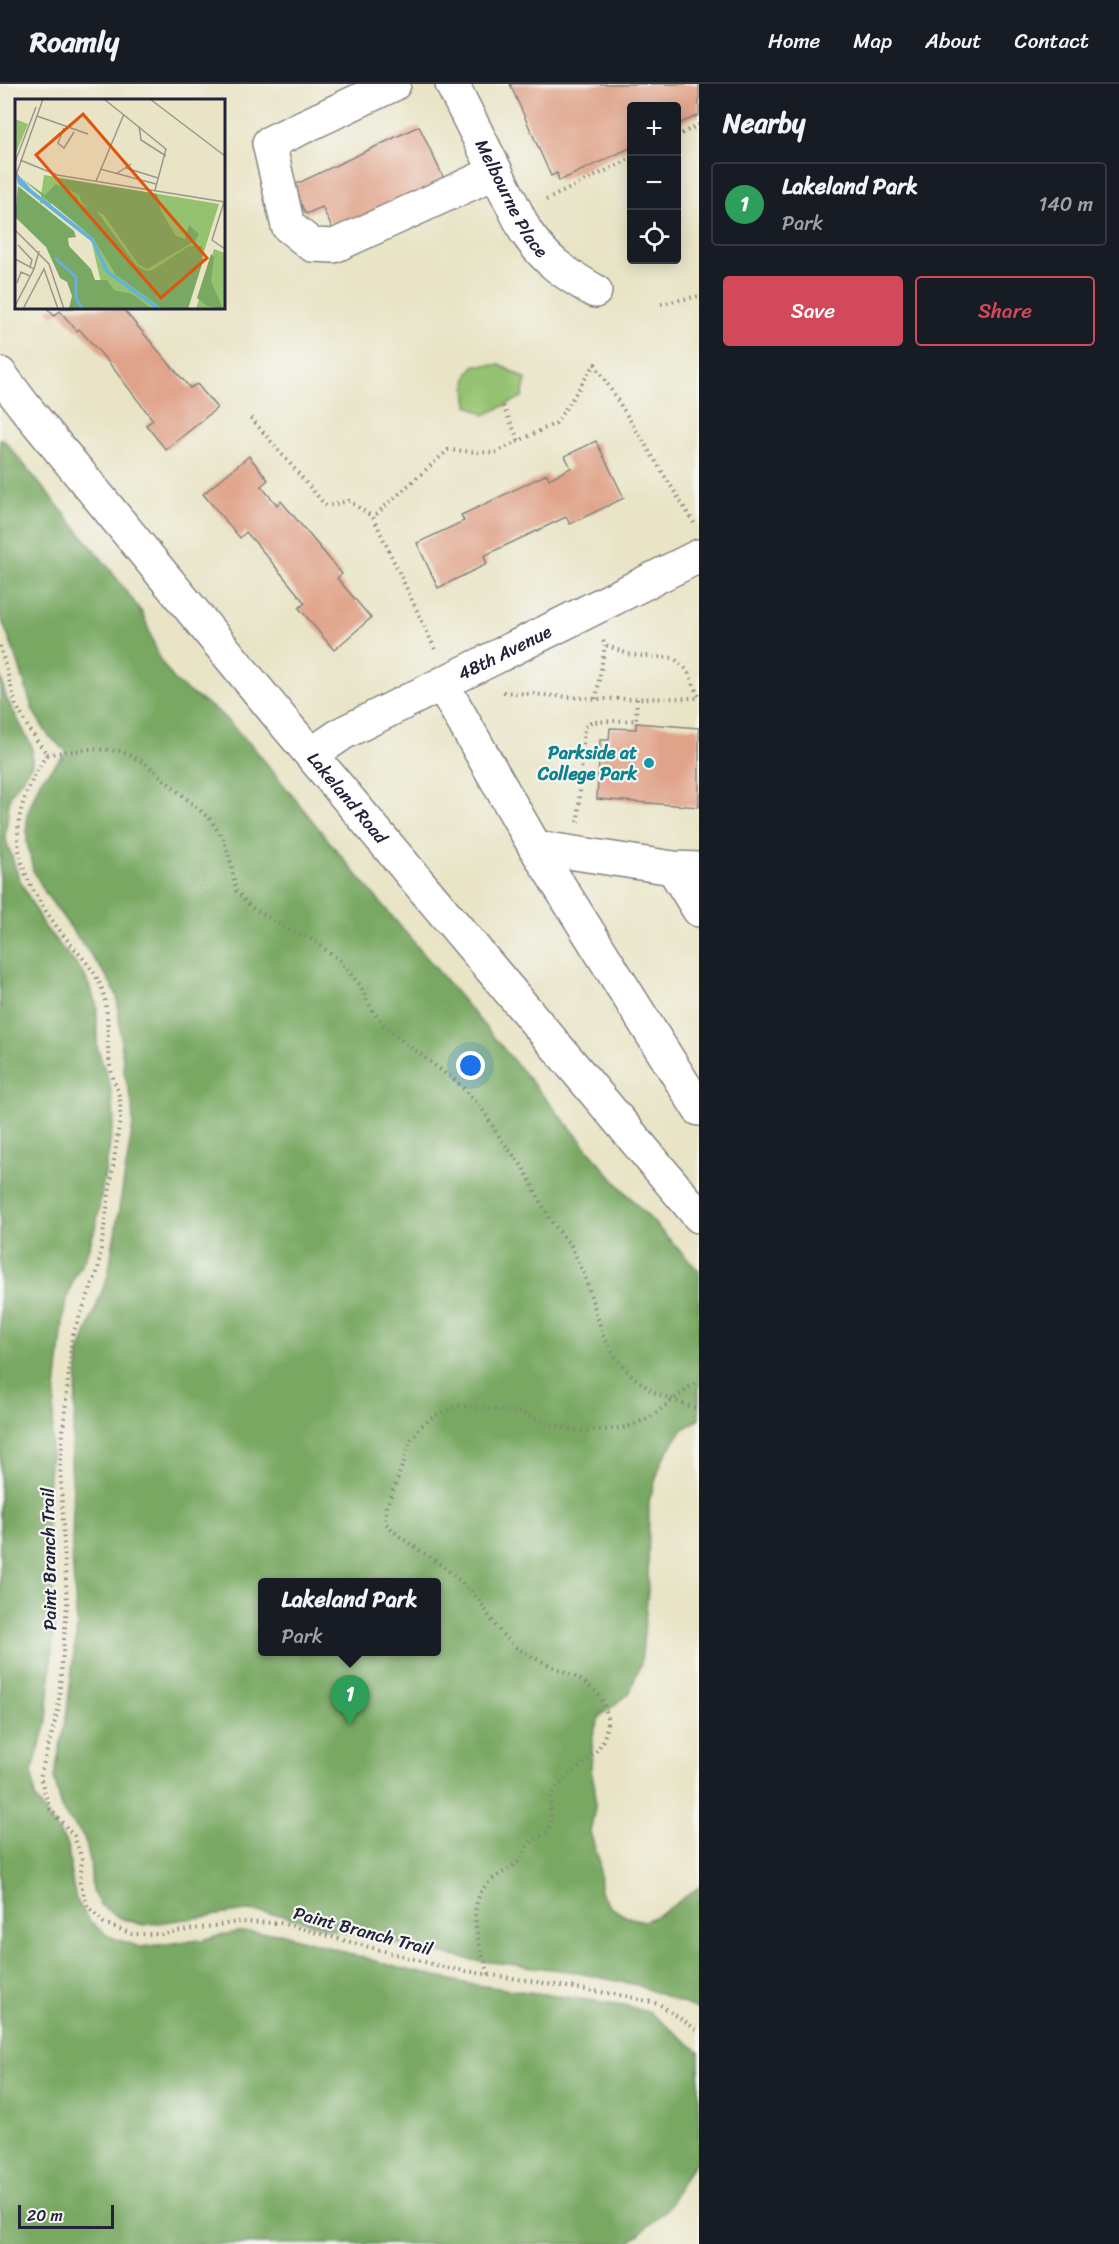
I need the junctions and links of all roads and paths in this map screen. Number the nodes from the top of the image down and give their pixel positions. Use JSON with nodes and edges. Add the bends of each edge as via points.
{"nodes":[{"id":1,"x":394,"y":84,"type":"edge"},
{"id":2,"x":452,"y":84,"type":"edge"},
{"id":3,"x":699,"y":125,"type":"edge"},
{"id":4,"x":681,"y":134,"type":"edge"},
{"id":5,"x":627,"y":160,"type":"edge"},
{"id":6,"x":496,"y":172,"type":"junction"},
{"id":7,"x":543,"y":201,"type":"dead end"},
{"id":8,"x":595,"y":291,"type":"dead end"},
{"id":9,"x":699,"y":296,"type":"edge"},
{"id":10,"x":661,"y":304,"type":"dead end"},
{"id":11,"x":0,"y":374,"type":"edge"},
{"id":12,"x":503,"y":406,"type":"dead end"},
{"id":13,"x":251,"y":418,"type":"dead end"},
{"id":14,"x":519,"y":441,"type":"junction"},
{"id":15,"x":373,"y":517,"type":"junction"},
{"id":16,"x":694,"y":523,"type":"dead end"},
{"id":17,"x":699,"y":556,"type":"edge"},
{"id":18,"x":601,"y":638,"type":"dead end"},
{"id":19,"x":606,"y":645,"type":"junction"},
{"id":20,"x":0,"y":646,"type":"edge"},
{"id":21,"x":435,"y":649,"type":"dead end"},
{"id":22,"x":442,"y":684,"type":"junction"},
{"id":23,"x":502,"y":692,"type":"dead end"},
{"id":24,"x":699,"y":697,"type":"edge"},
{"id":25,"x":596,"y":699,"type":"junction"},
{"id":26,"x":637,"y":699,"type":"junction"},
{"id":27,"x":47,"y":754,"type":"junction"},
{"id":28,"x":312,"y":754,"type":"junction"},
{"id":29,"x":535,"y":847,"type":"junction"},
{"id":30,"x":576,"y":853,"type":"junction"},
{"id":31,"x":686,"y":868,"type":"edge"},
{"id":32,"x":699,"y":910,"type":"edge"},
{"id":33,"x":699,"y":1110,"type":"edge"},
{"id":34,"x":699,"y":1216,"type":"edge"},
{"id":35,"x":699,"y":1380,"type":"edge"},
{"id":36,"x":672,"y":1400,"type":"junction"},
{"id":37,"x":699,"y":1410,"type":"edge"},
{"id":38,"x":489,"y":1974,"type":"junction"},
{"id":39,"x":699,"y":2031,"type":"edge"}],
"edges":[{"from":1,"to":6,"type":"street","via":[[269,143],[288,226],[312,245],[334,246]]},
{"from":2,"to":6,"type":"street","name":"Melbourne Place"},
{"from":3,"to":4,"type":"path"},
{"from":5,"to":7,"type":"path"},
{"from":6,"to":8,"type":"street","name":"Melbourne Place","via":[[540,251],[566,274]]},
{"from":9,"to":10,"type":"path"},
{"from":11,"to":28,"type":"street","name":"Lakeland Road"},
{"from":12,"to":14,"type":"path"},
{"from":13,"to":15,"type":"path","via":[[326,506],[349,501]]},
{"from":14,"to":15,"type":"path","via":[[494,453],[448,450]]},
{"from":14,"to":16,"type":"path","via":[[556,423],[594,364]]},
{"from":15,"to":21,"type":"path"},
{"from":17,"to":22,"type":"street","name":"48th Avenue"},
{"from":18,"to":19,"type":"path"},
{"from":19,"to":24,"type":"path","via":[[630,655],[674,658],[687,670]]},
{"from":19,"to":25,"type":"path"},
{"from":20,"to":27,"type":"path","via":[[16,705]]},
{"from":22,"to":28,"type":"street","name":"48th Avenue","via":[[343,733]]},
{"from":22,"to":29,"type":"street"},
{"from":23,"to":25,"type":"path"},
{"from":24,"to":26,"type":"path"},
{"from":25,"to":26,"type":"path"},
{"from":26,"to":30,"type":"path","via":[[636,720],[591,722],[584,728]]},
{"from":27,"to":36,"type":"path","via":[[92,749],[121,751],[145,763],[210,819],[223,839],[236,891],[251,908],[313,940],[339,960],[386,1028],[459,1083],[481,1107],[524,1167],[550,1220],[571,1246],[603,1335],[615,1356],[632,1376]]},
{"from":27,"to":38,"type":"path","name":"Paint Branch Trail","via":[[32,776],[21,804],[16,828],[18,859],[55,924],[97,979],[107,1006],[110,1070],[120,1098],[98,1270],[72,1336],[60,1465],[67,1604],[58,1710],[40,1778],[50,1809],[74,1836],[82,1859],[80,1883],[88,1907],[104,1923],[132,1934],[162,1934],[238,1922],[280,1923],[447,1968]]},
{"from":28,"to":34,"type":"street","name":"Lakeland Road"},
{"from":29,"to":30,"type":"street"},
{"from":29,"to":33,"type":"street"},
{"from":30,"to":31,"type":"street"},
{"from":31,"to":32,"type":"street"},
{"from":35,"to":36,"type":"path"},
{"from":36,"to":37,"type":"path"},
{"from":36,"to":38,"type":"path","via":[[649,1418],[627,1427],[579,1431],[519,1412],[459,1406],[434,1416],[420,1427],[411,1440],[386,1507],[386,1523],[396,1535],[452,1573],[477,1598],[507,1639],[528,1655],[592,1687],[605,1705],[603,1742],[550,1796],[551,1822],[545,1833],[525,1847],[525,1855],[517,1863],[494,1876],[477,1902],[475,1921]]},
{"from":38,"to":39,"type":"path","name":"Paint Branch Trail","via":[[659,2004]]}]}
